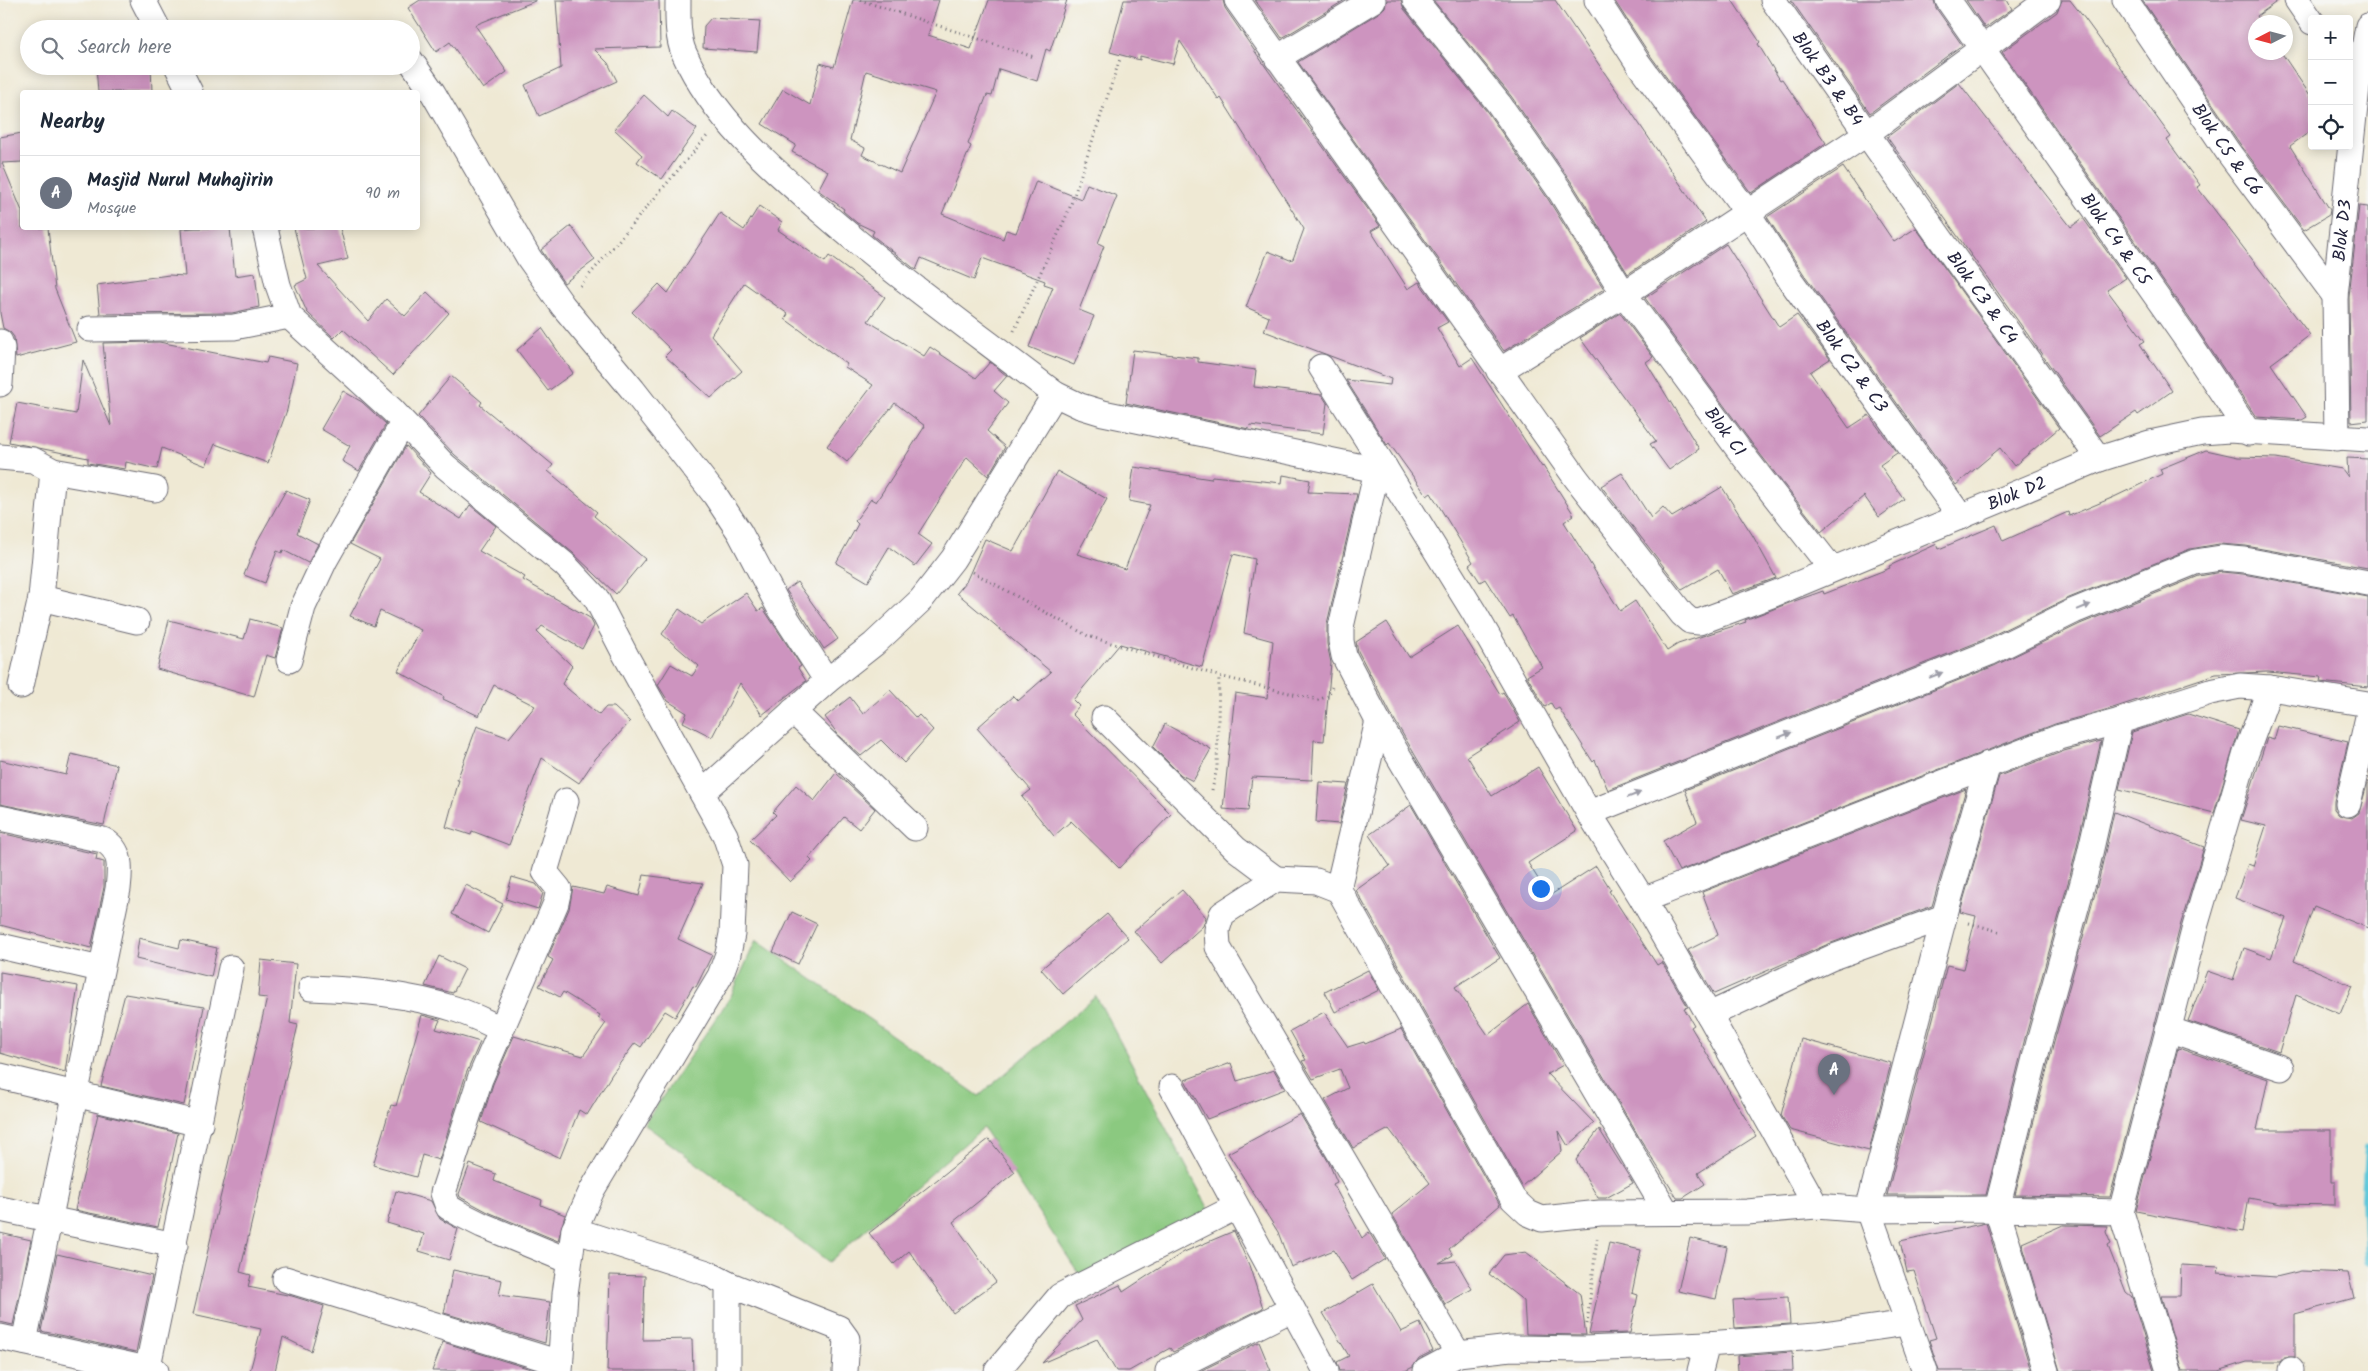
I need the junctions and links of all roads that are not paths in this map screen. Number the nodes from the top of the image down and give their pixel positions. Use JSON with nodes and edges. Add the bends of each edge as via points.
{"nodes":[{"id":1,"x":143,"y":0,"type":"edge"},
{"id":2,"x":678,"y":0,"type":"edge"},
{"id":3,"x":1237,"y":0,"type":"edge"},
{"id":4,"x":1373,"y":0,"type":"edge"},
{"id":5,"x":1415,"y":0,"type":"edge"},
{"id":6,"x":1597,"y":0,"type":"edge"},
{"id":7,"x":1773,"y":0,"type":"edge"},
{"id":8,"x":1948,"y":0,"type":"edge"},
{"id":9,"x":2048,"y":0,"type":"edge"},
{"id":10,"x":2125,"y":0,"type":"edge"},
{"id":11,"x":2297,"y":0,"type":"edge"},
{"id":12,"x":2308,"y":16,"type":"edge"},
{"id":13,"x":153,"y":20,"type":"edge"},
{"id":14,"x":2368,"y":26,"type":"edge"},
{"id":15,"x":1982,"y":48,"type":"junction"},
{"id":16,"x":1277,"y":58,"type":"junction"},
{"id":17,"x":420,"y":74,"type":"edge"},
{"id":18,"x":182,"y":75,"type":"edge"},
{"id":19,"x":2353,"y":81,"type":"edge"},
{"id":20,"x":189,"y":90,"type":"edge"},
{"id":21,"x":2351,"y":105,"type":"edge"},
{"id":22,"x":1866,"y":134,"type":"junction"},
{"id":23,"x":1747,"y":212,"type":"junction"},
{"id":24,"x":265,"y":230,"type":"edge"},
{"id":25,"x":1624,"y":294,"type":"junction"},
{"id":26,"x":2335,"y":296,"type":"junction"},
{"id":27,"x":289,"y":316,"type":"junction"},
{"id":28,"x":90,"y":329,"type":"dead end"},
{"id":29,"x":0,"y":342,"type":"edge"},
{"id":30,"x":1321,"y":367,"type":"dead end"},
{"id":31,"x":1499,"y":371,"type":"junction"},
{"id":32,"x":0,"y":384,"type":"edge"},
{"id":33,"x":1055,"y":394,"type":"junction"},
{"id":34,"x":403,"y":423,"type":"junction"},
{"id":35,"x":2248,"y":433,"type":"junction"},
{"id":36,"x":2337,"y":438,"type":"junction"},
{"id":37,"x":2368,"y":439,"type":"edge"},
{"id":38,"x":0,"y":457,"type":"edge"},
{"id":39,"x":2099,"y":460,"type":"junction"},
{"id":40,"x":1381,"y":469,"type":"junction"},
{"id":41,"x":53,"y":471,"type":"junction"},
{"id":42,"x":155,"y":489,"type":"dead end"},
{"id":43,"x":1961,"y":517,"type":"junction"},
{"id":44,"x":1831,"y":568,"type":"junction"},
{"id":45,"x":2368,"y":584,"type":"edge"},
{"id":46,"x":40,"y":598,"type":"junction"},
{"id":47,"x":137,"y":621,"type":"dead end"},
{"id":48,"x":289,"y":660,"type":"dead end"},
{"id":49,"x":827,"y":680,"type":"junction"},
{"id":50,"x":20,"y":686,"type":"dead end"},
{"id":51,"x":2270,"y":688,"type":"junction"},
{"id":52,"x":2368,"y":704,"type":"edge"},
{"id":53,"x":793,"y":711,"type":"junction"},
{"id":54,"x":2368,"y":717,"type":"edge"},
{"id":55,"x":1104,"y":718,"type":"dead end"},
{"id":56,"x":1378,"y":721,"type":"junction"},
{"id":57,"x":2120,"y":721,"type":"junction"},
{"id":58,"x":1988,"y":764,"type":"junction"},
{"id":59,"x":702,"y":793,"type":"junction"},
{"id":60,"x":566,"y":801,"type":"dead end"},
{"id":61,"x":2348,"y":804,"type":"dead end"},
{"id":62,"x":1588,"y":813,"type":"junction"},
{"id":63,"x":0,"y":818,"type":"edge"},
{"id":64,"x":915,"y":828,"type":"dead end"},
{"id":65,"x":1276,"y":879,"type":"junction"},
{"id":66,"x":1339,"y":890,"type":"junction"},
{"id":67,"x":1643,"y":900,"type":"junction"},
{"id":68,"x":1944,"y":917,"type":"junction"},
{"id":69,"x":0,"y":946,"type":"edge"},
{"id":70,"x":231,"y":968,"type":"dead end"},
{"id":71,"x":100,"y":969,"type":"junction"},
{"id":72,"x":311,"y":988,"type":"dead end"},
{"id":73,"x":1709,"y":1015,"type":"junction"},
{"id":74,"x":501,"y":1028,"type":"junction"},
{"id":75,"x":2168,"y":1029,"type":"junction"},
{"id":76,"x":2281,"y":1068,"type":"dead end"},
{"id":77,"x":0,"y":1076,"type":"edge"},
{"id":78,"x":1172,"y":1088,"type":"dead end"},
{"id":79,"x":74,"y":1095,"type":"junction"},
{"id":80,"x":200,"y":1124,"type":"junction"},
{"id":81,"x":1816,"y":1206,"type":"junction"},
{"id":82,"x":1236,"y":1207,"type":"junction"},
{"id":83,"x":0,"y":1209,"type":"edge"},
{"id":84,"x":1997,"y":1209,"type":"junction"},
{"id":85,"x":1868,"y":1210,"type":"junction"},
{"id":86,"x":1666,"y":1212,"type":"junction"},
{"id":87,"x":2121,"y":1212,"type":"junction"},
{"id":88,"x":50,"y":1220,"type":"junction"},
{"id":89,"x":574,"y":1230,"type":"junction"},
{"id":90,"x":175,"y":1245,"type":"junction"},
{"id":91,"x":570,"y":1261,"type":"junction"},
{"id":92,"x":286,"y":1279,"type":"dead end"},
{"id":93,"x":728,"y":1284,"type":"junction"},
{"id":94,"x":1292,"y":1309,"type":"junction"},
{"id":95,"x":1908,"y":1324,"type":"junction"},
{"id":96,"x":0,"y":1337,"type":"edge"},
{"id":97,"x":24,"y":1342,"type":"junction"},
{"id":98,"x":1706,"y":1344,"type":"junction"},
{"id":99,"x":1458,"y":1354,"type":"junction"},
{"id":100,"x":1583,"y":1360,"type":"edge"},
{"id":101,"x":560,"y":1367,"type":"edge"},
{"id":102,"x":151,"y":1370,"type":"edge"},
{"id":103,"x":728,"y":1371,"type":"edge"},
{"id":104,"x":845,"y":1371,"type":"edge"},
{"id":105,"x":998,"y":1371,"type":"edge"},
{"id":106,"x":1168,"y":1371,"type":"edge"},
{"id":107,"x":1326,"y":1371,"type":"edge"},
{"id":108,"x":1426,"y":1371,"type":"edge"},
{"id":109,"x":1700,"y":1371,"type":"edge"},
{"id":110,"x":1925,"y":1371,"type":"edge"},
{"id":111,"x":2046,"y":1371,"type":"edge"},
{"id":112,"x":2169,"y":1371,"type":"edge"}],
"edges":[{"from":1,"to":13,"type":"street"},
{"from":2,"to":33,"type":"street","via":[[682,51],[699,83],[764,162],[878,261]]},
{"from":3,"to":16,"type":"street"},
{"from":4,"to":16,"type":"street"},
{"from":5,"to":25,"type":"street","name":"Blok C1","via":[[1499,104],[1560,191]]},
{"from":6,"to":23,"type":"street","name":"Blok C2 & C3","via":[[1638,63]]},
{"from":7,"to":22,"type":"street","name":"Blok B3 & B4"},
{"from":8,"to":15,"type":"street","name":"Blok C4 & C5"},
{"from":9,"to":15,"type":"street"},
{"from":10,"to":26,"type":"street","name":"Blok C5 & C6","via":[[2228,152]]},
{"from":11,"to":12,"type":"street"},
{"from":14,"to":19,"type":"street","name":"Blok D3"},
{"from":15,"to":22,"type":"street"},
{"from":15,"to":35,"type":"street","name":"Blok C4 & C5","via":[[2187,340]]},
{"from":16,"to":31,"type":"street"},
{"from":17,"to":49,"type":"street","via":[[529,258],[563,306],[715,495],[740,533],[782,613]]},
{"from":18,"to":20,"type":"street"},
{"from":21,"to":26,"type":"street","name":"Blok D3"},
{"from":22,"to":23,"type":"street"},
{"from":22,"to":39,"type":"street","name":"Blok C3 & C4"},
{"from":23,"to":25,"type":"street"},
{"from":23,"to":43,"type":"street","name":"Blok C2 & C3","via":[[1791,281]]},
{"from":24,"to":27,"type":"street"},
{"from":25,"to":31,"type":"street"},
{"from":25,"to":44,"type":"street","name":"Blok C1"},
{"from":26,"to":36,"type":"street","name":"Blok D3"},
{"from":27,"to":28,"type":"street","via":[[234,327]]},
{"from":27,"to":34,"type":"street"},
{"from":29,"to":32,"type":"street"},
{"from":30,"to":40,"type":"street"},
{"from":31,"to":44,"type":"street","name":"Blok D2","via":[[1576,478],[1690,620],[1699,622]]},
{"from":33,"to":40,"type":"street","via":[[1103,413]]},
{"from":33,"to":49,"type":"street","via":[[953,559],[921,600],[874,644]]},
{"from":34,"to":48,"type":"street","via":[[303,607]]},
{"from":34,"to":59,"type":"street","via":[[445,466],[564,564],[596,598]]},
{"from":35,"to":36,"type":"street","name":"Blok D2"},
{"from":35,"to":39,"type":"street","name":"Blok D2","via":[[2229,430],[2202,432],[2150,443]]},
{"from":36,"to":37,"type":"street","name":"Blok D2"},
{"from":38,"to":41,"type":"street","via":[[33,460]]},
{"from":39,"to":43,"type":"street","name":"Blok D2"},
{"from":40,"to":56,"type":"street","via":[[1341,627],[1344,656]]},
{"from":40,"to":62,"type":"street","via":[[1475,614]]},
{"from":41,"to":42,"type":"street"},
{"from":41,"to":46,"type":"street"},
{"from":43,"to":44,"type":"street","name":"Blok D2"},
{"from":62,"to":45,"type":"street","one_way":true,"via":[[1890,694],[1989,653],[2074,611],[2204,559],[2245,560]]},
{"from":46,"to":47,"type":"street"},
{"from":46,"to":50,"type":"street"},
{"from":49,"to":53,"type":"street"},
{"from":51,"to":52,"type":"street"},
{"from":51,"to":57,"type":"street","via":[[2240,686],[2210,692]]},
{"from":51,"to":75,"type":"street","via":[[2246,753]]},
{"from":53,"to":59,"type":"street"},
{"from":53,"to":64,"type":"street"},
{"from":54,"to":61,"type":"street"},
{"from":55,"to":65,"type":"street","via":[[1236,850]]},
{"from":56,"to":66,"type":"street"},
{"from":56,"to":86,"type":"street"},
{"from":57,"to":58,"type":"street","via":[[2060,736]]},
{"from":57,"to":84,"type":"street","via":[[2085,875]]},
{"from":58,"to":67,"type":"street"},
{"from":58,"to":68,"type":"street"},
{"from":59,"to":89,"type":"street","via":[[726,835],[735,865],[728,954],[720,976],[592,1190]]},
{"from":60,"to":74,"type":"street","via":[[545,872],[558,885],[557,897]]},
{"from":62,"to":67,"type":"street"},
{"from":63,"to":71,"type":"street","via":[[103,840],[114,848],[120,875]]},
{"from":65,"to":66,"type":"street","via":[[1316,881]]},
{"from":65,"to":99,"type":"street","via":[[1222,914],[1217,930],[1218,947]]},
{"from":66,"to":86,"type":"street","via":[[1513,1199],[1528,1213],[1542,1219],[1600,1213]]},
{"from":67,"to":73,"type":"street"},
{"from":68,"to":73,"type":"street","via":[[1831,958]]},
{"from":68,"to":85,"type":"street"},
{"from":69,"to":71,"type":"street"},
{"from":70,"to":80,"type":"street"},
{"from":71,"to":79,"type":"street"},
{"from":72,"to":74,"type":"street","via":[[368,990],[433,1002]]},
{"from":73,"to":81,"type":"street"},
{"from":74,"to":91,"type":"street","via":[[480,1079],[443,1198],[448,1207],[482,1225]]},
{"from":75,"to":76,"type":"street"},
{"from":75,"to":87,"type":"street"},
{"from":77,"to":79,"type":"street"},
{"from":78,"to":82,"type":"street"},
{"from":79,"to":80,"type":"street"},
{"from":79,"to":88,"type":"street"},
{"from":80,"to":90,"type":"street"},
{"from":81,"to":85,"type":"street"},
{"from":81,"to":86,"type":"street","via":[[1747,1212]]},
{"from":82,"to":94,"type":"street"},
{"from":82,"to":105,"type":"street","via":[[1060,1296]]},
{"from":83,"to":88,"type":"street"},
{"from":84,"to":85,"type":"street"},
{"from":84,"to":87,"type":"street"},
{"from":84,"to":111,"type":"street"},
{"from":85,"to":95,"type":"street"},
{"from":87,"to":112,"type":"street"},
{"from":88,"to":90,"type":"street"},
{"from":88,"to":97,"type":"street"},
{"from":89,"to":91,"type":"street"},
{"from":89,"to":93,"type":"street","via":[[707,1273]]},
{"from":90,"to":102,"type":"street"},
{"from":91,"to":101,"type":"street"},
{"from":92,"to":101,"type":"street"},
{"from":93,"to":103,"type":"street"},
{"from":93,"to":104,"type":"street","via":[[839,1328],[847,1339]]},
{"from":94,"to":106,"type":"street"},
{"from":94,"to":107,"type":"street"},
{"from":95,"to":98,"type":"street","via":[[1816,1336]]},
{"from":95,"to":110,"type":"street"},
{"from":96,"to":97,"type":"street"},
{"from":97,"to":102,"type":"street"},
{"from":98,"to":100,"type":"street"},
{"from":98,"to":109,"type":"street"},
{"from":99,"to":100,"type":"street","via":[[1511,1348]]},
{"from":99,"to":108,"type":"street"}]}
